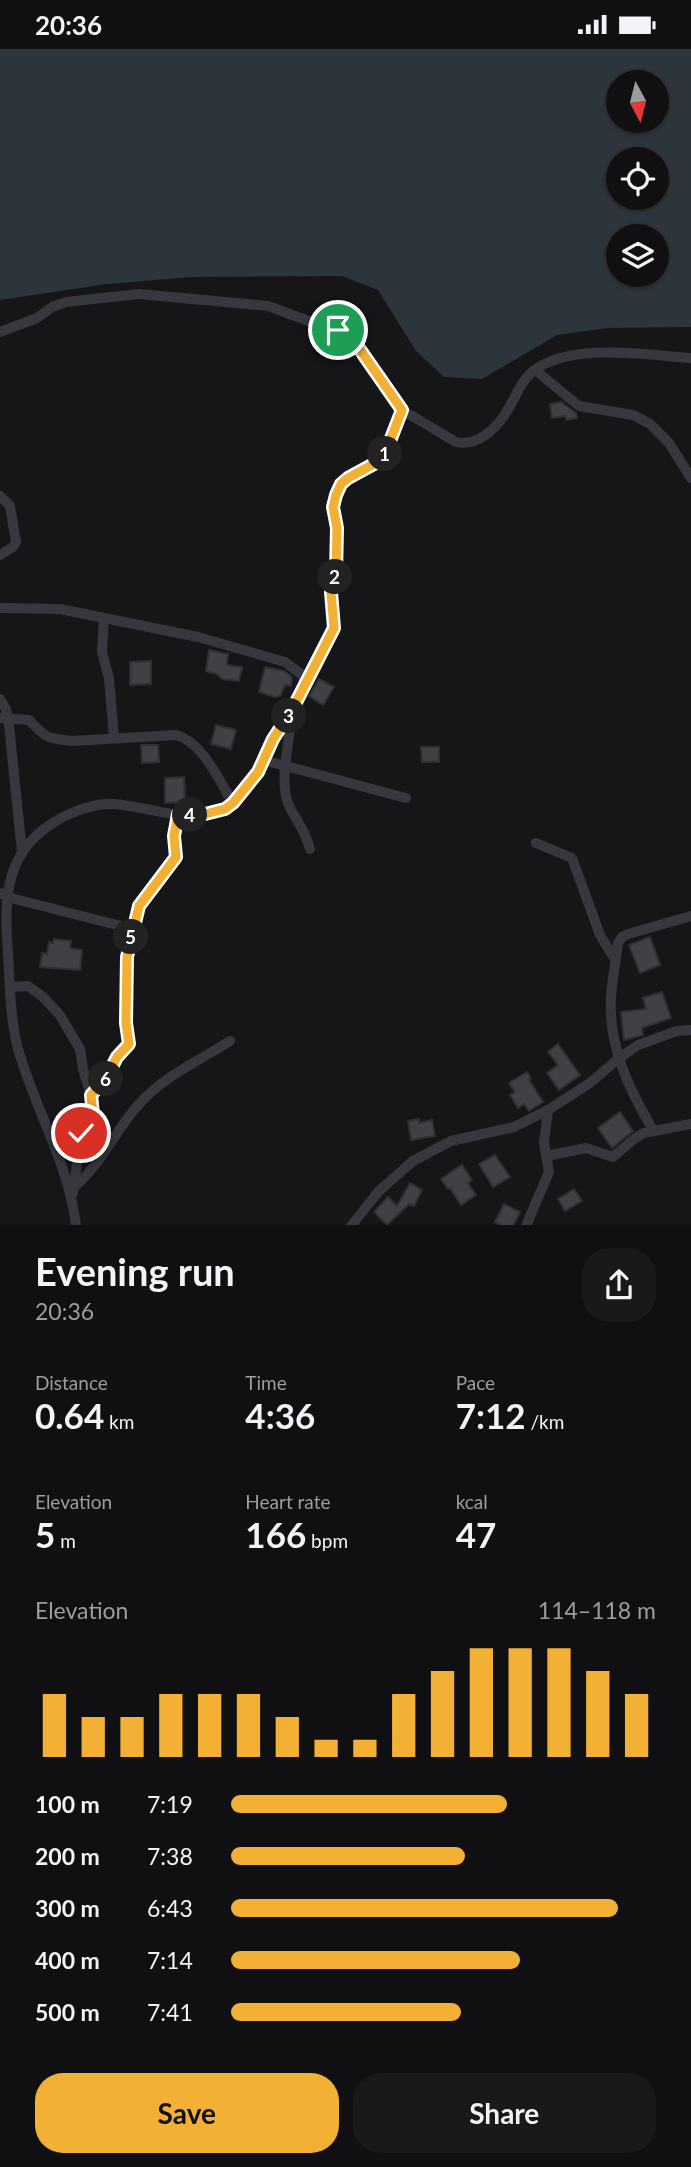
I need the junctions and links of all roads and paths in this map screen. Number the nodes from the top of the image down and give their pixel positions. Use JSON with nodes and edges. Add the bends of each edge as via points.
{"nodes":[{"id":1,"x":0,"y":332,"type":"edge"},
{"id":2,"x":691,"y":358,"type":"edge"},
{"id":3,"x":535,"y":370,"type":"junction"},
{"id":4,"x":402,"y":410,"type":"junction"},
{"id":5,"x":691,"y":478,"type":"edge"},
{"id":6,"x":0,"y":496,"type":"edge"},
{"id":7,"x":0,"y":555,"type":"edge"},
{"id":8,"x":0,"y":608,"type":"edge"},
{"id":9,"x":104,"y":618,"type":"junction"},
{"id":10,"x":307,"y":682,"type":"junction"},
{"id":11,"x":0,"y":699,"type":"edge"},
{"id":12,"x":292,"y":710,"type":"junction"},
{"id":13,"x":4,"y":717,"type":"edge"},
{"id":14,"x":114,"y":739,"type":"junction"},
{"id":15,"x":263,"y":761,"type":"junction"},
{"id":16,"x":286,"y":766,"type":"junction"},
{"id":17,"x":407,"y":798,"type":"dead end"},
{"id":18,"x":233,"y":803,"type":"junction"},
{"id":19,"x":178,"y":814,"type":"junction"},
{"id":20,"x":536,"y":843,"type":"dead end"},
{"id":21,"x":310,"y":849,"type":"dead end"},
{"id":22,"x":22,"y":852,"type":"junction"},
{"id":23,"x":4,"y":895,"type":"edge"},
{"id":24,"x":691,"y":916,"type":"edge"},
{"id":25,"x":133,"y":929,"type":"junction"},
{"id":26,"x":616,"y":961,"type":"junction"},
{"id":27,"x":11,"y":987,"type":"junction"},
{"id":28,"x":691,"y":1030,"type":"edge"},
{"id":29,"x":230,"y":1041,"type":"dead end"},
{"id":30,"x":618,"y":1059,"type":"junction"},
{"id":31,"x":91,"y":1095,"type":"junction"},
{"id":32,"x":548,"y":1110,"type":"junction"},
{"id":33,"x":691,"y":1124,"type":"edge"},
{"id":34,"x":653,"y":1130,"type":"junction"},
{"id":35,"x":547,"y":1156,"type":"junction"},
{"id":36,"x":73,"y":1192,"type":"junction"},
{"id":37,"x":76,"y":1225,"type":"edge"},
{"id":38,"x":352,"y":1225,"type":"edge"},
{"id":39,"x":526,"y":1225,"type":"edge"}],
"edges":[{"from":1,"to":4,"type":"street","via":[[78,299],[139,294],[268,306],[347,335]]},
{"from":2,"to":3,"type":"street","via":[[591,354],[555,360]]},
{"from":3,"to":4,"type":"street","via":[[501,418],[471,443],[456,442]]},
{"from":3,"to":5,"type":"street","via":[[579,406],[633,415],[650,424],[679,456]]},
{"from":4,"to":10,"type":"street","via":[[383,459],[348,478],[336,495],[334,622]]},
{"from":6,"to":7,"type":"street","via":[[10,506],[16,541]]},
{"from":8,"to":9,"type":"street","via":[[53,608]]},
{"from":9,"to":10,"type":"street","via":[[198,637],[285,662]]},
{"from":9,"to":14,"type":"street","via":[[102,652]]},
{"from":10,"to":12,"type":"street"},
{"from":11,"to":13,"type":"street"},
{"from":12,"to":15,"type":"street"},
{"from":12,"to":16,"type":"street"},
{"from":13,"to":14,"type":"street","via":[[29,720],[47,738]]},
{"from":13,"to":22,"type":"street"},
{"from":14,"to":18,"type":"street","via":[[185,738],[205,758]]},
{"from":15,"to":16,"type":"street"},
{"from":15,"to":18,"type":"street"},
{"from":16,"to":17,"type":"street"},
{"from":16,"to":21,"type":"street","via":[[288,802]]},
{"from":18,"to":19,"type":"street","via":[[212,813]]},
{"from":19,"to":22,"type":"street","via":[[96,805],[46,826]]},
{"from":19,"to":25,"type":"street","via":[[176,857],[139,906]]},
{"from":20,"to":26,"type":"street","via":[[572,858],[600,935]]},
{"from":22,"to":23,"type":"street"},
{"from":23,"to":25,"type":"street"},
{"from":23,"to":27,"type":"street"},
{"from":24,"to":26,"type":"street","via":[[622,937]]},
{"from":25,"to":31,"type":"street","via":[[127,957],[129,1044]]},
{"from":26,"to":30,"type":"street","via":[[611,997]]},
{"from":27,"to":31,"type":"street","via":[[28,986],[59,1014],[80,1049]]},
{"from":27,"to":36,"type":"street","via":[[18,1049]]},
{"from":28,"to":30,"type":"street","via":[[645,1041]]},
{"from":29,"to":36,"type":"street","via":[[138,1104]]},
{"from":30,"to":32,"type":"street"},
{"from":30,"to":34,"type":"street"},
{"from":31,"to":36,"type":"street","via":[[93,1114],[81,1133]]},
{"from":32,"to":35,"type":"street"},
{"from":32,"to":38,"type":"street","via":[[503,1130],[451,1141],[414,1161],[379,1192]]},
{"from":33,"to":34,"type":"street"},
{"from":34,"to":35,"type":"street","via":[[613,1157],[586,1148]]},
{"from":35,"to":39,"type":"street","via":[[549,1172]]},
{"from":36,"to":37,"type":"street"}]}
